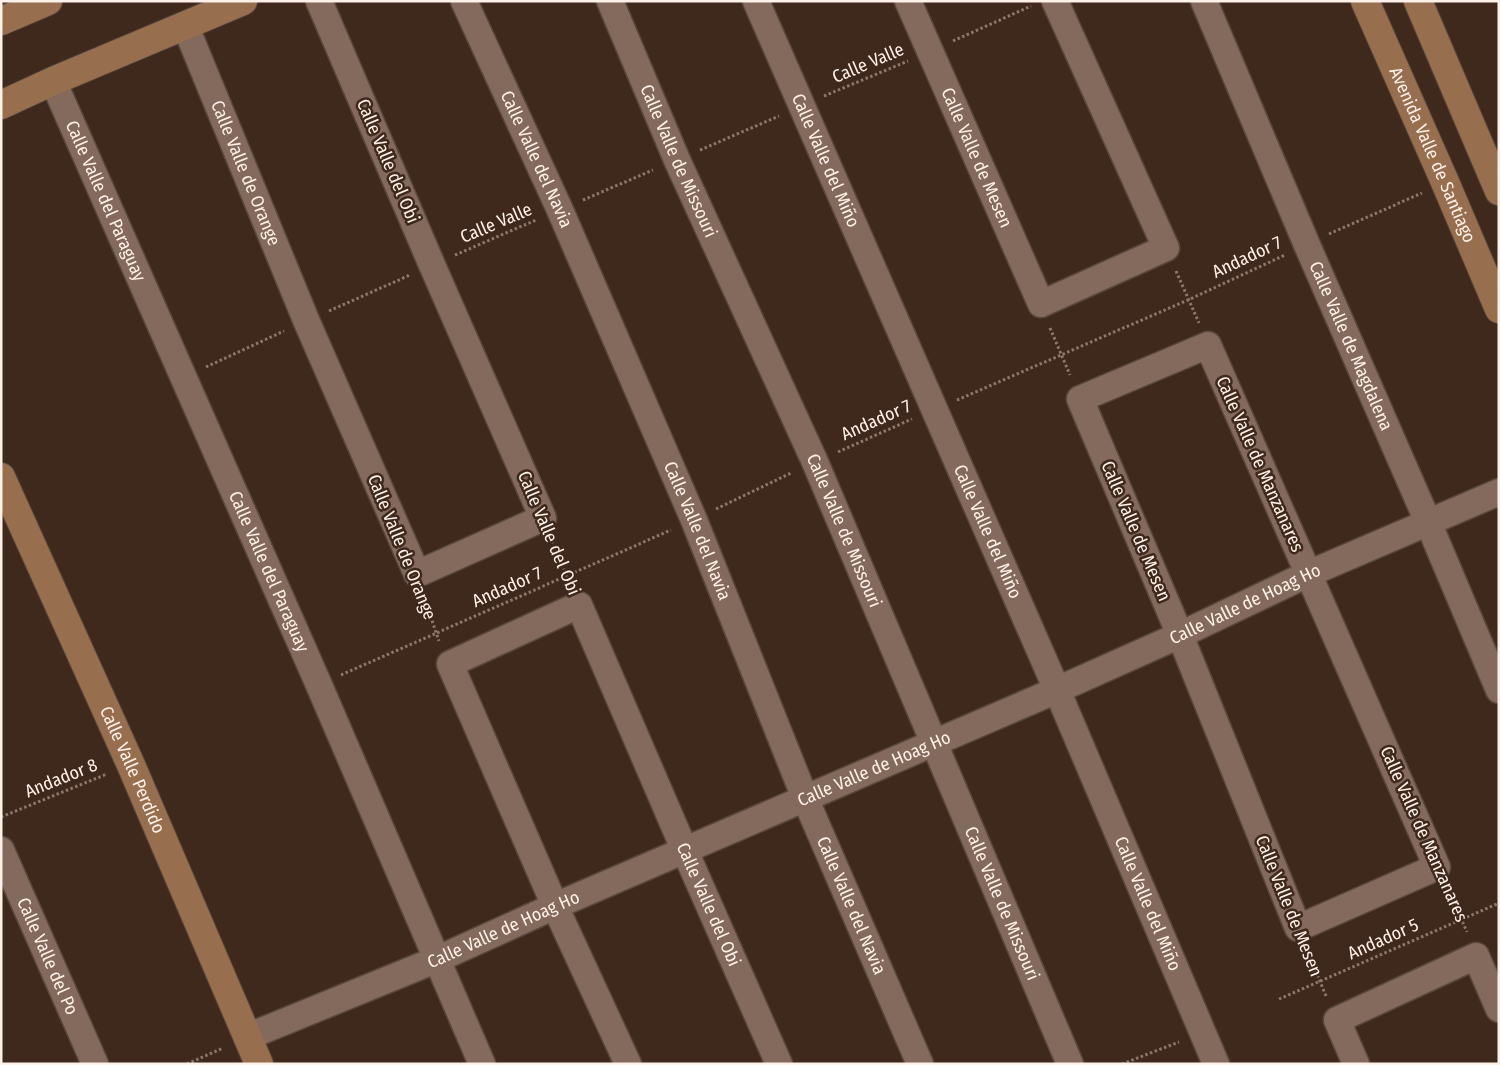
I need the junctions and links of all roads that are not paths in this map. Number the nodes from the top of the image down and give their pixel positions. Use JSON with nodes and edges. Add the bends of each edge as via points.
{"nodes":[{"id":1,"x":48,"y":1,"type":"edge"},
{"id":2,"x":243,"y":1,"type":"edge"},
{"id":3,"x":319,"y":1,"type":"edge"},
{"id":4,"x":464,"y":1,"type":"edge"},
{"id":5,"x":610,"y":1,"type":"edge"},
{"id":6,"x":756,"y":1,"type":"edge"},
{"id":7,"x":908,"y":1,"type":"edge"},
{"id":8,"x":1204,"y":1,"type":"edge"},
{"id":9,"x":1364,"y":1,"type":"edge"},
{"id":10,"x":1418,"y":1,"type":"edge"},
{"id":11,"x":1044,"y":3,"type":"edge"},
{"id":12,"x":1,"y":21,"type":"edge"},
{"id":13,"x":185,"y":25,"type":"junction"},
{"id":14,"x":53,"y":81,"type":"junction"},
{"id":15,"x":1,"y":105,"type":"edge"},
{"id":16,"x":1499,"y":191,"type":"edge"},
{"id":17,"x":1499,"y":309,"type":"edge"},
{"id":18,"x":1080,"y":398,"type":"joint"},
{"id":19,"x":1,"y":477,"type":"edge"},
{"id":20,"x":1499,"y":492,"type":"edge"},
{"id":21,"x":1428,"y":522,"type":"junction"},
{"id":22,"x":417,"y":574,"type":"joint"},
{"id":23,"x":1308,"y":574,"type":"junction"},
{"id":24,"x":1180,"y":635,"type":"junction"},
{"id":25,"x":1057,"y":690,"type":"junction"},
{"id":26,"x":1499,"y":690,"type":"edge"},
{"id":27,"x":933,"y":743,"type":"junction"},
{"id":28,"x":805,"y":798,"type":"junction"},
{"id":29,"x":1,"y":850,"type":"edge"},
{"id":30,"x":685,"y":851,"type":"junction"},
{"id":31,"x":555,"y":906,"type":"junction"},
{"id":32,"x":1298,"y":928,"type":"joint"},
{"id":33,"x":438,"y":959,"type":"junction"},
{"id":34,"x":1499,"y":1009,"type":"edge"},
{"id":35,"x":247,"y":1037,"type":"junction"},
{"id":36,"x":95,"y":1064,"type":"edge"},
{"id":37,"x":259,"y":1064,"type":"edge"},
{"id":38,"x":482,"y":1064,"type":"edge"},
{"id":39,"x":628,"y":1064,"type":"edge"},
{"id":40,"x":779,"y":1064,"type":"edge"},
{"id":41,"x":920,"y":1064,"type":"edge"},
{"id":42,"x":1070,"y":1064,"type":"edge"},
{"id":43,"x":1216,"y":1064,"type":"edge"},
{"id":44,"x":1356,"y":1064,"type":"edge"}],
"edges":[{"from":1,"to":12,"type":"street"},
{"from":2,"to":13,"type":"street"},
{"from":3,"to":22,"type":"street","name":"Calle Valle del Obi","via":[[543,518]]},
{"from":4,"to":28,"type":"street","name":"Calle Valle del Navia","via":[[560,210],[694,520]]},
{"from":5,"to":27,"type":"street","name":"Calle Valle de Missouri","via":[[677,160],[814,462]]},
{"from":6,"to":25,"type":"street","name":"Calle Valle del Miño"},
{"from":7,"to":11,"type":"street","name":"Calle Valle de Mesen","via":[[1041,304],[1166,248]]},
{"from":8,"to":21,"type":"street","name":"Calle Valle de Magdalena"},
{"from":9,"to":17,"type":"street","name":"Avenida Valle de Santiago"},
{"from":10,"to":16,"type":"street"},
{"from":13,"to":14,"type":"street"},
{"from":13,"to":22,"type":"street","name":"Calle Valle de Orange","via":[[306,320]]},
{"from":14,"to":15,"type":"street"},
{"from":14,"to":33,"type":"street","name":"Calle Valle del Paraguay"},
{"from":18,"to":23,"type":"street","name":"Calle Valle de Manzanares","via":[[1208,345]]},
{"from":18,"to":24,"type":"street","name":"Calle Valle de Mesen"},
{"from":19,"to":35,"type":"street","name":"Calle Valle Perdido","via":[[131,764]]},
{"from":20,"to":21,"type":"street","name":"Calle Valle de Hoag Ho"},
{"from":21,"to":23,"type":"street","name":"Calle Valle de Hoag Ho"},
{"from":21,"to":26,"type":"street","name":"Calle Valle de Magdalena"},
{"from":23,"to":24,"type":"street","name":"Calle Valle de Hoag Ho"},
{"from":23,"to":32,"type":"street","name":"Calle Valle de Manzanares","via":[[1437,866]]},
{"from":24,"to":25,"type":"street","name":"Calle Valle de Hoag Ho"},
{"from":24,"to":32,"type":"street","name":"Calle Valle de Mesen"},
{"from":25,"to":27,"type":"street","name":"Calle Valle de Hoag Ho"},
{"from":25,"to":43,"type":"street","name":"Calle Valle del Miño"},
{"from":27,"to":28,"type":"street","name":"Calle Valle de Hoag Ho"},
{"from":27,"to":42,"type":"street","name":"Calle Valle de Missouri"},
{"from":28,"to":30,"type":"street","name":"Calle Valle de Hoag Ho"},
{"from":28,"to":41,"type":"street","name":"Calle Valle del Navia"},
{"from":29,"to":36,"type":"street","name":"Calle Valle del Po"},
{"from":30,"to":31,"type":"street","name":"Calle Valle de Hoag Ho"},
{"from":30,"to":31,"type":"street","name":"Calle Valle del Obi","via":[[580,605],[450,664]]},
{"from":30,"to":40,"type":"street","name":"Calle Valle del Obi"},
{"from":31,"to":33,"type":"street","name":"Calle Valle de Hoag Ho"},
{"from":31,"to":39,"type":"street"},
{"from":33,"to":35,"type":"street","name":"Calle Valle de Hoag Ho"},
{"from":33,"to":38,"type":"street","name":"Calle Valle del Paraguay"},
{"from":34,"to":44,"type":"street","via":[[1476,956],[1337,1020]]},
{"from":35,"to":37,"type":"street","name":"Calle Valle Perdido"}]}
